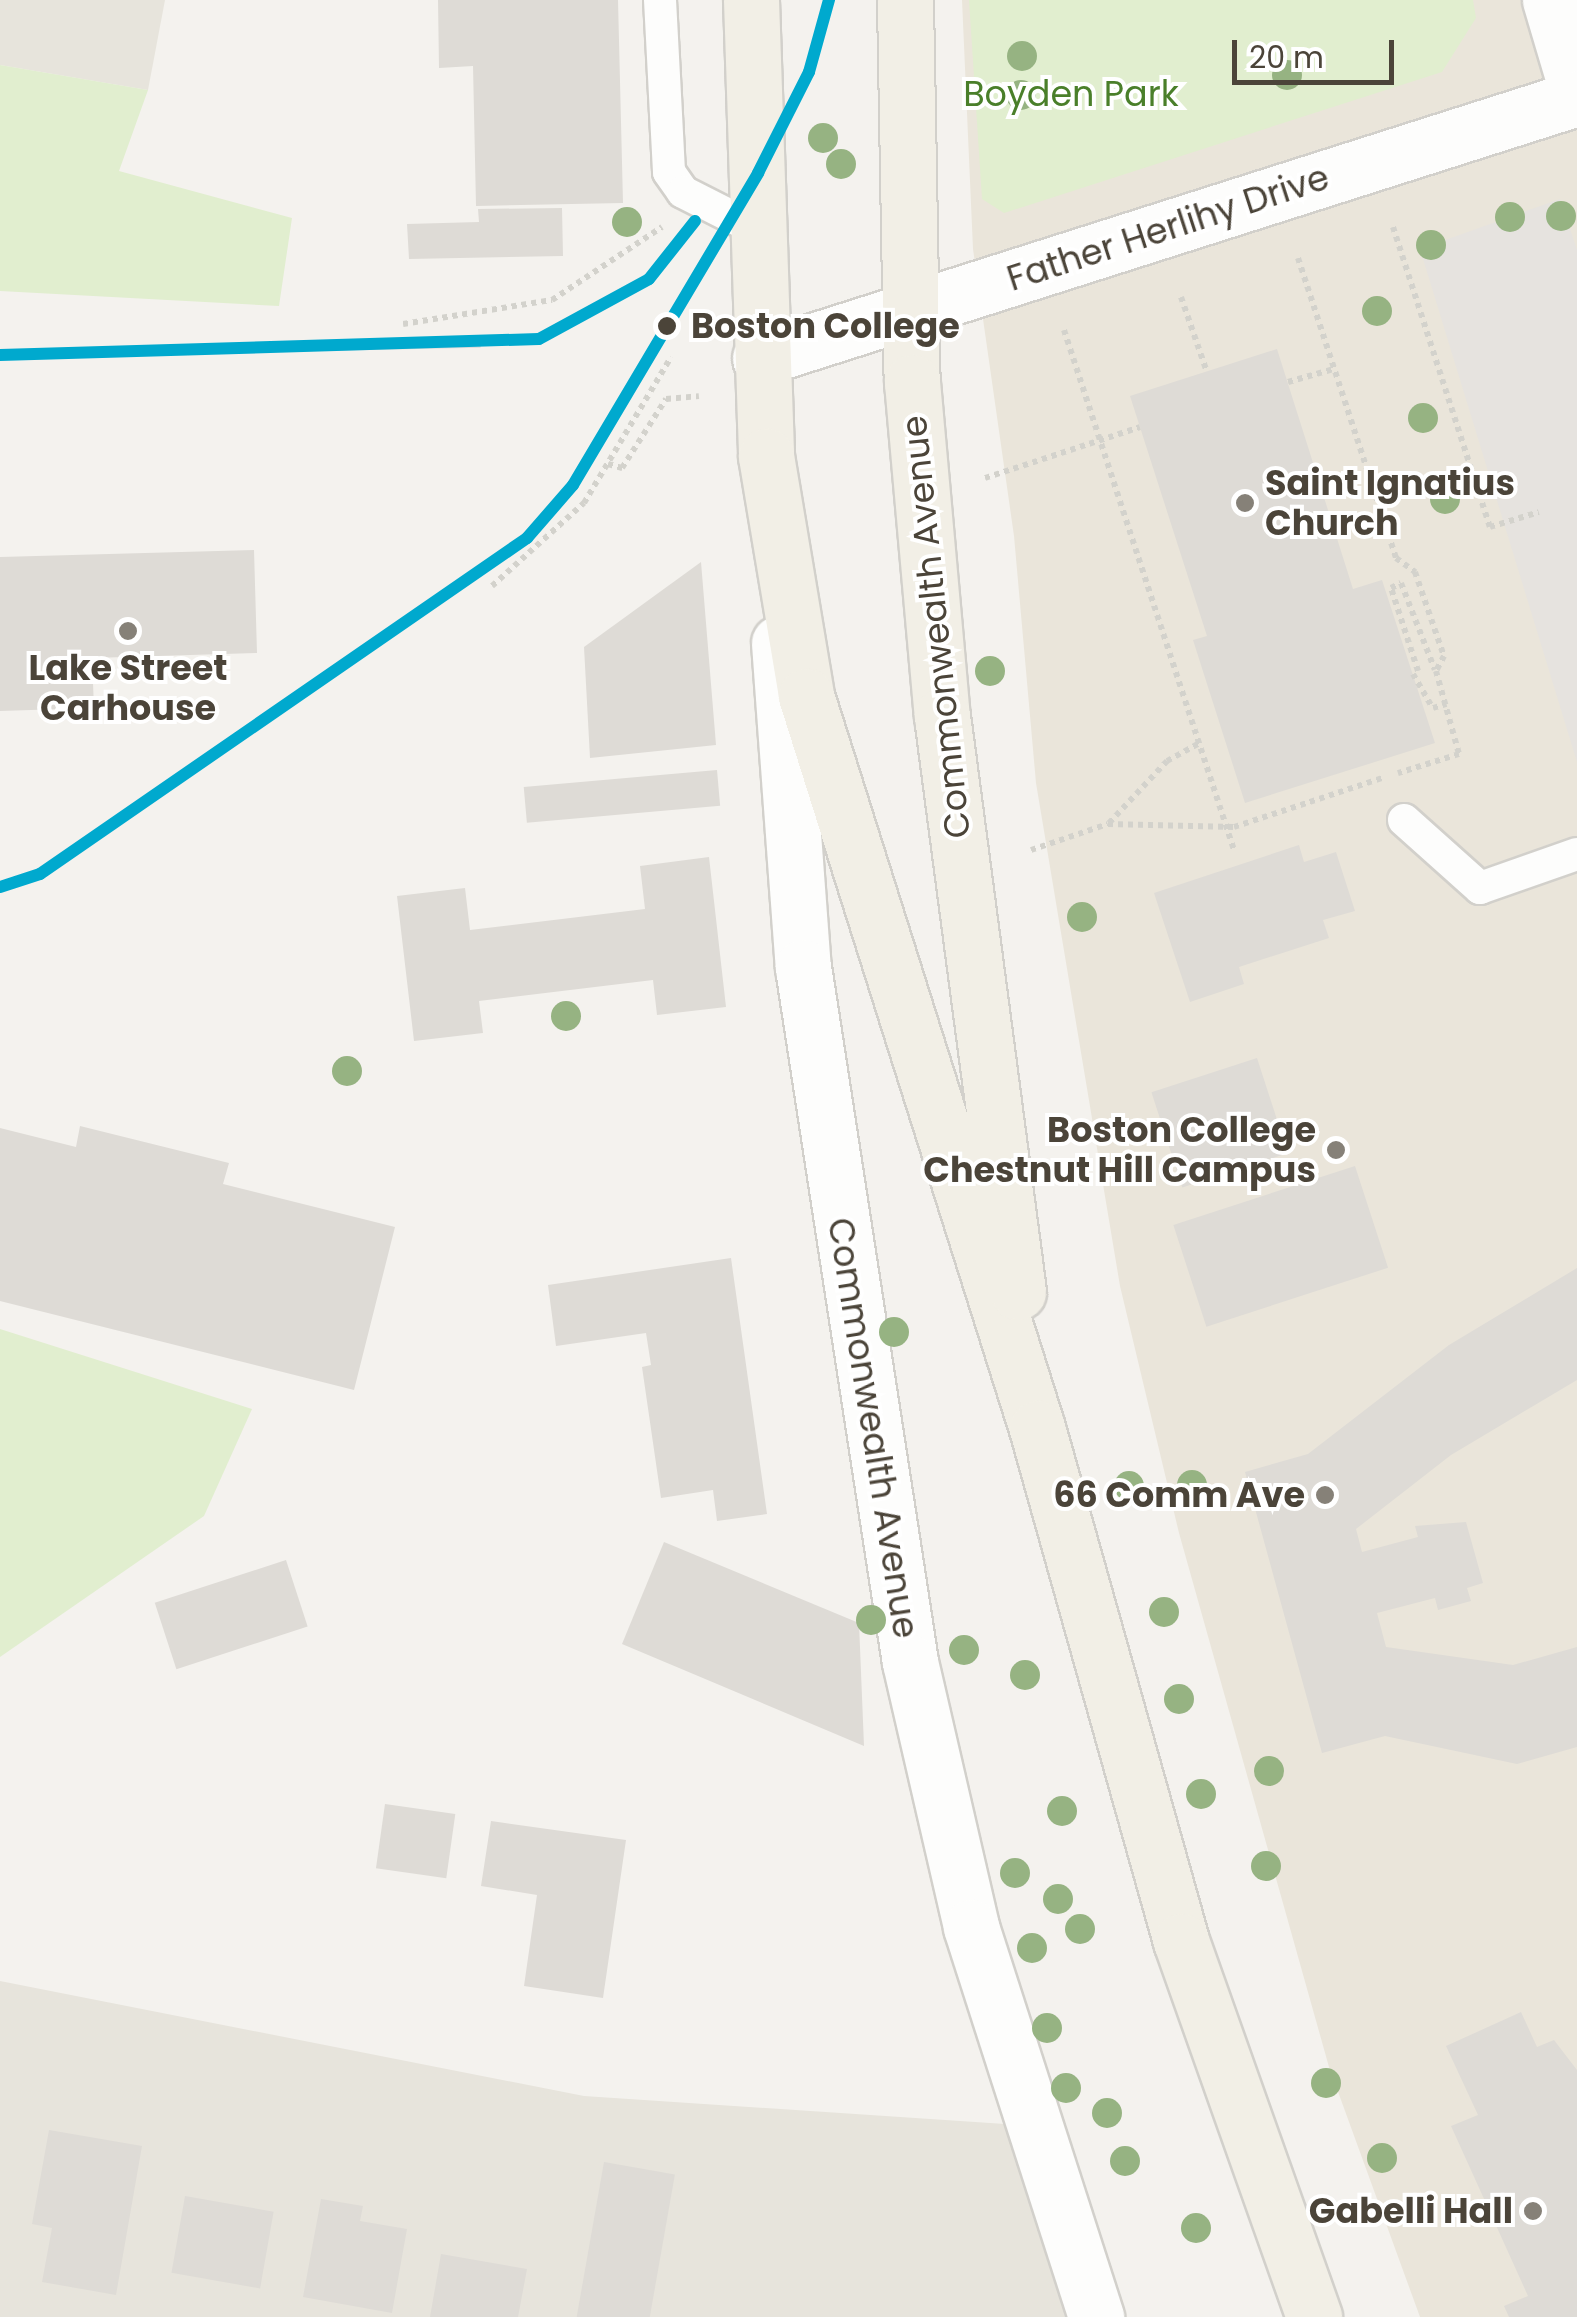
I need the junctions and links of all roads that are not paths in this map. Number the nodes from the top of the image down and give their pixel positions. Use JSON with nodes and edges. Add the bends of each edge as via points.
{"nodes":[{"id":1,"x":660,"y":0,"type":"edge"},
{"id":2,"x":751,"y":0,"type":"edge"},
{"id":3,"x":906,"y":0,"type":"edge"},
{"id":4,"x":1550,"y":0,"type":"edge"},
{"id":5,"x":1577,"y":95,"type":"edge"},
{"id":6,"x":758,"y":230,"type":"junction"},
{"id":7,"x":908,"y":311,"type":"junction"},
{"id":8,"x":760,"y":358,"type":"junction"},
{"id":9,"x":771,"y":515,"type":"junction"},
{"id":10,"x":1404,"y":820,"type":"dead end"},
{"id":11,"x":1577,"y":854,"type":"edge"},
{"id":12,"x":1037,"y":1428,"type":"junction"},
{"id":13,"x":1096,"y":2317,"type":"edge"},
{"id":14,"x":1314,"y":2317,"type":"edge"}],
"edges":[{"from":1,"to":6,"type":"lane","via":[[670,172],[683,192]]},
{"from":2,"to":6,"type":"main road","name":"Commonwealth Avenue"},
{"from":3,"to":7,"type":"main road","name":"Commonwealth Avenue"},
{"from":4,"to":5,"type":"street"},
{"from":5,"to":7,"type":"street","name":"Father Herlihy Drive"},
{"from":6,"to":8,"type":"main road","name":"Commonwealth Avenue"},
{"from":7,"to":8,"type":"street","name":"Father Herlihy Drive"},
{"from":7,"to":12,"type":"main road","name":"Commonwealth Avenue","via":[[942,716]]},
{"from":8,"to":9,"type":"main road","name":"Commonwealth Avenue"},
{"from":9,"to":12,"type":"main road","name":"Commonwealth Avenue","via":[[806,696]]},
{"from":9,"to":13,"type":"street","name":"Commonwealth Avenue","via":[[803,968],[906,1644],[972,1928]]},
{"from":10,"to":11,"type":"lane","via":[[1480,888]]},
{"from":12,"to":14,"type":"main road","name":"Commonwealth Avenue","via":[[1181,1941]]}]}
